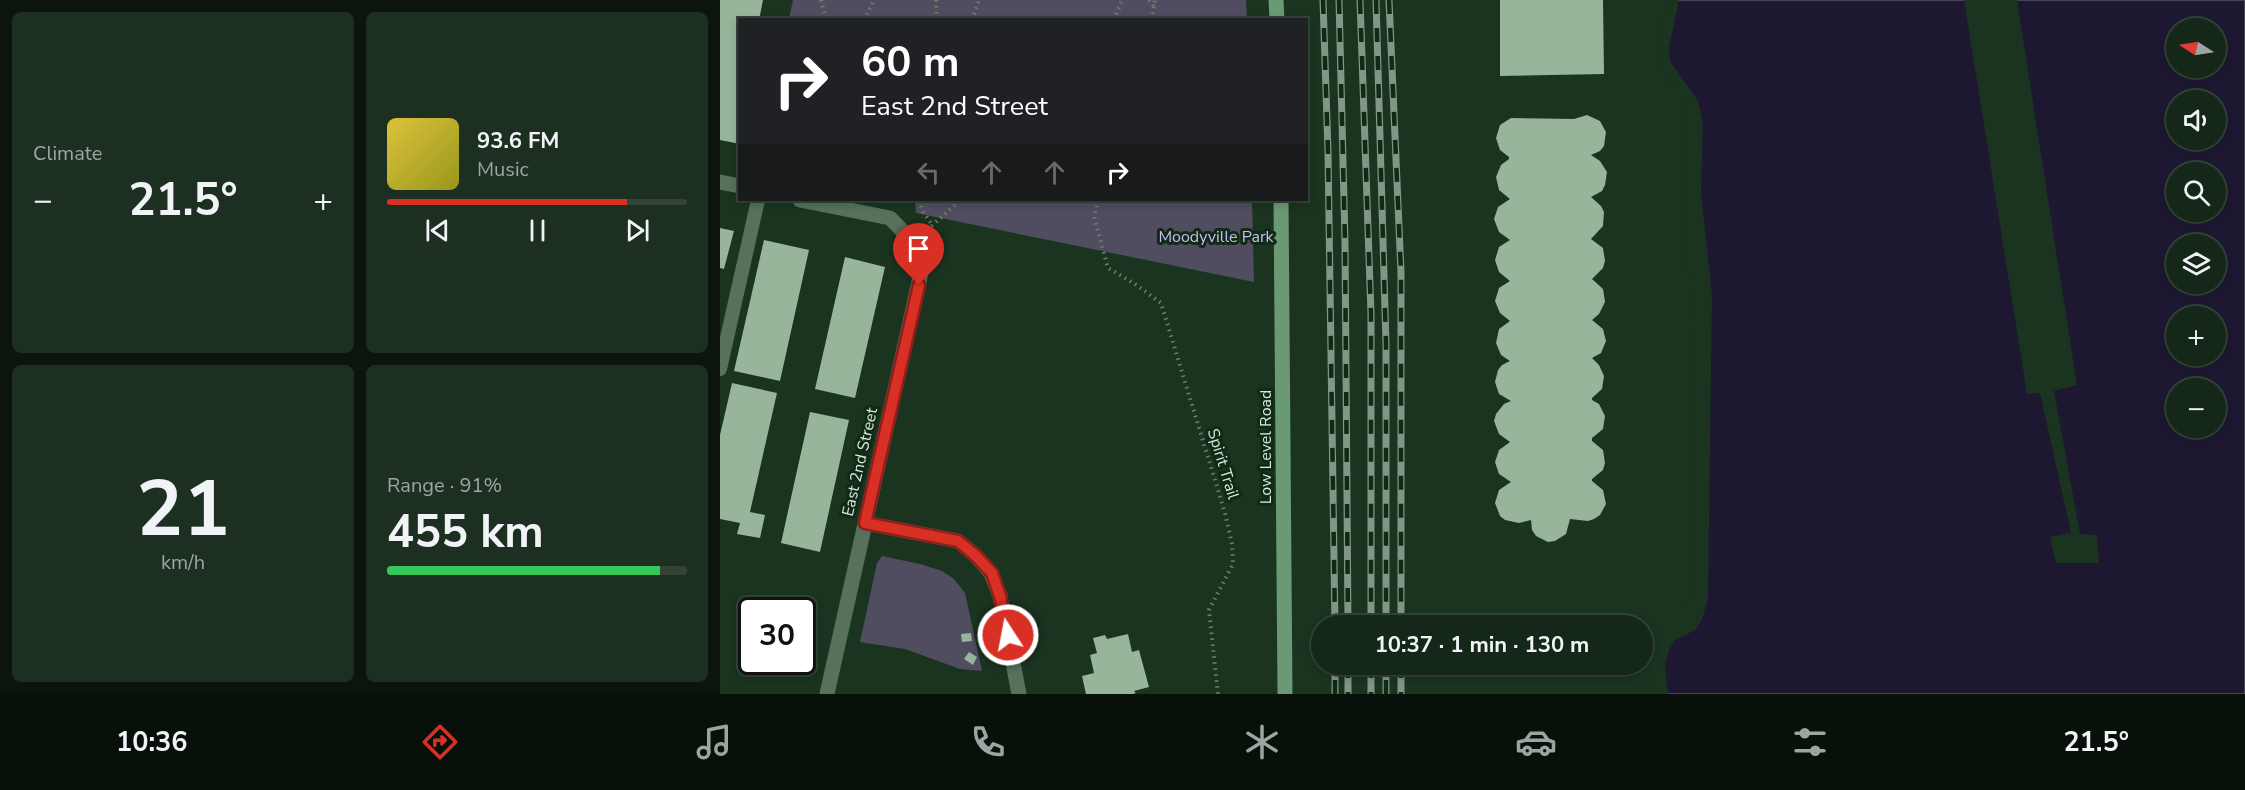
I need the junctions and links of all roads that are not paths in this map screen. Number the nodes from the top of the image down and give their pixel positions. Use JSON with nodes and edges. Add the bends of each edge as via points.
{"nodes":[{"id":1,"x":1276,"y":0,"type":"edge"},
{"id":2,"x":1277,"y":18,"type":"edge"},
{"id":3,"x":720,"y":182,"type":"edge"},
{"id":4,"x":738,"y":186,"type":"edge"},
{"id":5,"x":758,"y":201,"type":"edge"},
{"id":6,"x":805,"y":201,"type":"edge"},
{"id":7,"x":1281,"y":201,"type":"edge"},
{"id":8,"x":720,"y":369,"type":"edge"},
{"id":9,"x":865,"y":523,"type":"junction"},
{"id":10,"x":827,"y":694,"type":"edge"},
{"id":11,"x":1019,"y":694,"type":"edge"},
{"id":12,"x":1285,"y":694,"type":"edge"}],
"edges":[{"from":1,"to":2,"type":"main road"},
{"from":3,"to":4,"type":"street"},
{"from":5,"to":8,"type":"lane"},
{"from":6,"to":9,"type":"street","name":"East 2nd Street","via":[[890,218],[920,236],[923,264]]},
{"from":7,"to":12,"type":"main road","name":"Low Level Road"},
{"from":9,"to":10,"type":"street","name":"East 2nd Street"},
{"from":9,"to":11,"type":"street","via":[[958,541],[992,573]]}]}
